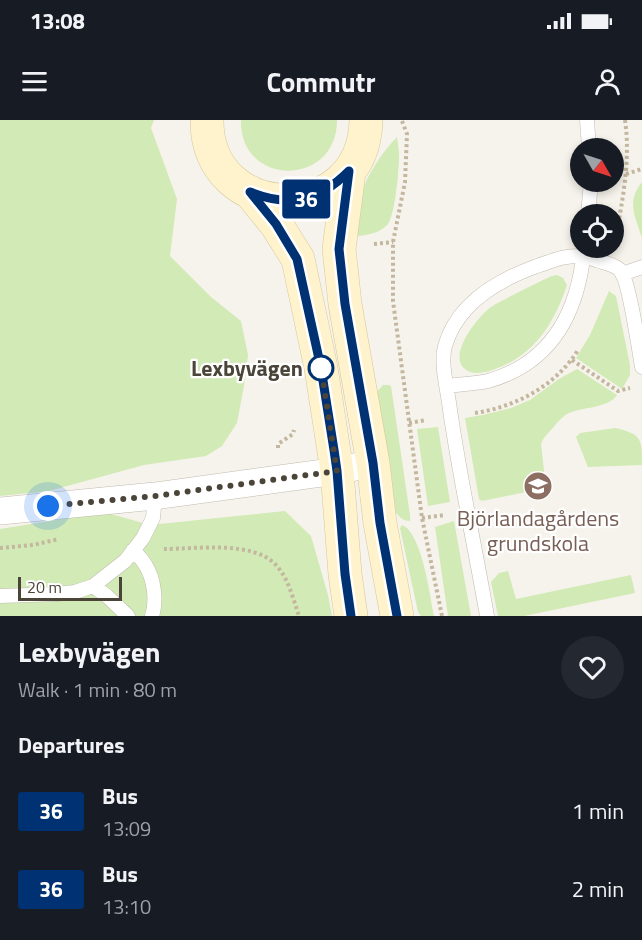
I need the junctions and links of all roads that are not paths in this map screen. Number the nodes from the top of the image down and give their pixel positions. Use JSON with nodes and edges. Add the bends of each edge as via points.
{"nodes":[{"id":1,"x":207,"y":120,"type":"edge"},
{"id":2,"x":392,"y":120,"type":"edge"},
{"id":3,"x":587,"y":120,"type":"edge"},
{"id":4,"x":365,"y":129,"type":"edge"},
{"id":5,"x":588,"y":138,"type":"edge"},
{"id":6,"x":349,"y":171,"type":"junction"},
{"id":7,"x":250,"y":192,"type":"junction"},
{"id":8,"x":570,"y":255,"type":"edge"},
{"id":9,"x":583,"y":258,"type":"edge"},
{"id":10,"x":596,"y":258,"type":"edge"},
{"id":11,"x":642,"y":267,"type":"edge"},
{"id":12,"x":622,"y":274,"type":"junction"},
{"id":13,"x":642,"y":367,"type":"edge"},
{"id":14,"x":447,"y":386,"type":"junction"},
{"id":15,"x":373,"y":463,"type":"junction"},
{"id":16,"x":337,"y":471,"type":"junction"},
{"id":17,"x":155,"y":496,"type":"junction"},
{"id":18,"x":0,"y":511,"type":"edge"},
{"id":19,"x":134,"y":550,"type":"junction"},
{"id":20,"x":93,"y":586,"type":"junction"},
{"id":21,"x":0,"y":596,"type":"edge"},
{"id":22,"x":128,"y":616,"type":"edge"},
{"id":23,"x":152,"y":616,"type":"edge"},
{"id":24,"x":351,"y":616,"type":"edge"},
{"id":25,"x":397,"y":616,"type":"edge"},
{"id":26,"x":487,"y":616,"type":"edge"}],
"edges":[{"from":1,"to":7,"type":"street","via":[[213,154],[233,181]]},
{"from":2,"to":4,"type":"street"},
{"from":3,"to":5,"type":"lane"},
{"from":4,"to":6,"type":"street","via":[[358,156]]},
{"from":6,"to":7,"type":"street","via":[[325,192],[310,198],[280,201]]},
{"from":6,"to":15,"type":"street","via":[[339,249]]},
{"from":7,"to":16,"type":"street","via":[[297,259],[321,368]]},
{"from":8,"to":14,"type":"lane","via":[[495,285],[463,312],[444,349]]},
{"from":9,"to":14,"type":"lane","via":[[575,296],[551,343],[518,370],[487,381]]},
{"from":10,"to":12,"type":"lane"},
{"from":11,"to":12,"type":"lane"},
{"from":12,"to":13,"type":"lane"},
{"from":14,"to":26,"type":"lane"},
{"from":15,"to":16,"type":"street"},
{"from":15,"to":25,"type":"street"},
{"from":16,"to":17,"type":"street"},
{"from":16,"to":24,"type":"street"},
{"from":17,"to":18,"type":"street"},
{"from":17,"to":19,"type":"lane","via":[[153,518]]},
{"from":19,"to":20,"type":"lane"},
{"from":19,"to":23,"type":"lane","via":[[151,578]]},
{"from":20,"to":21,"type":"lane","via":[[58,594]]},
{"from":20,"to":22,"type":"lane"}]}
